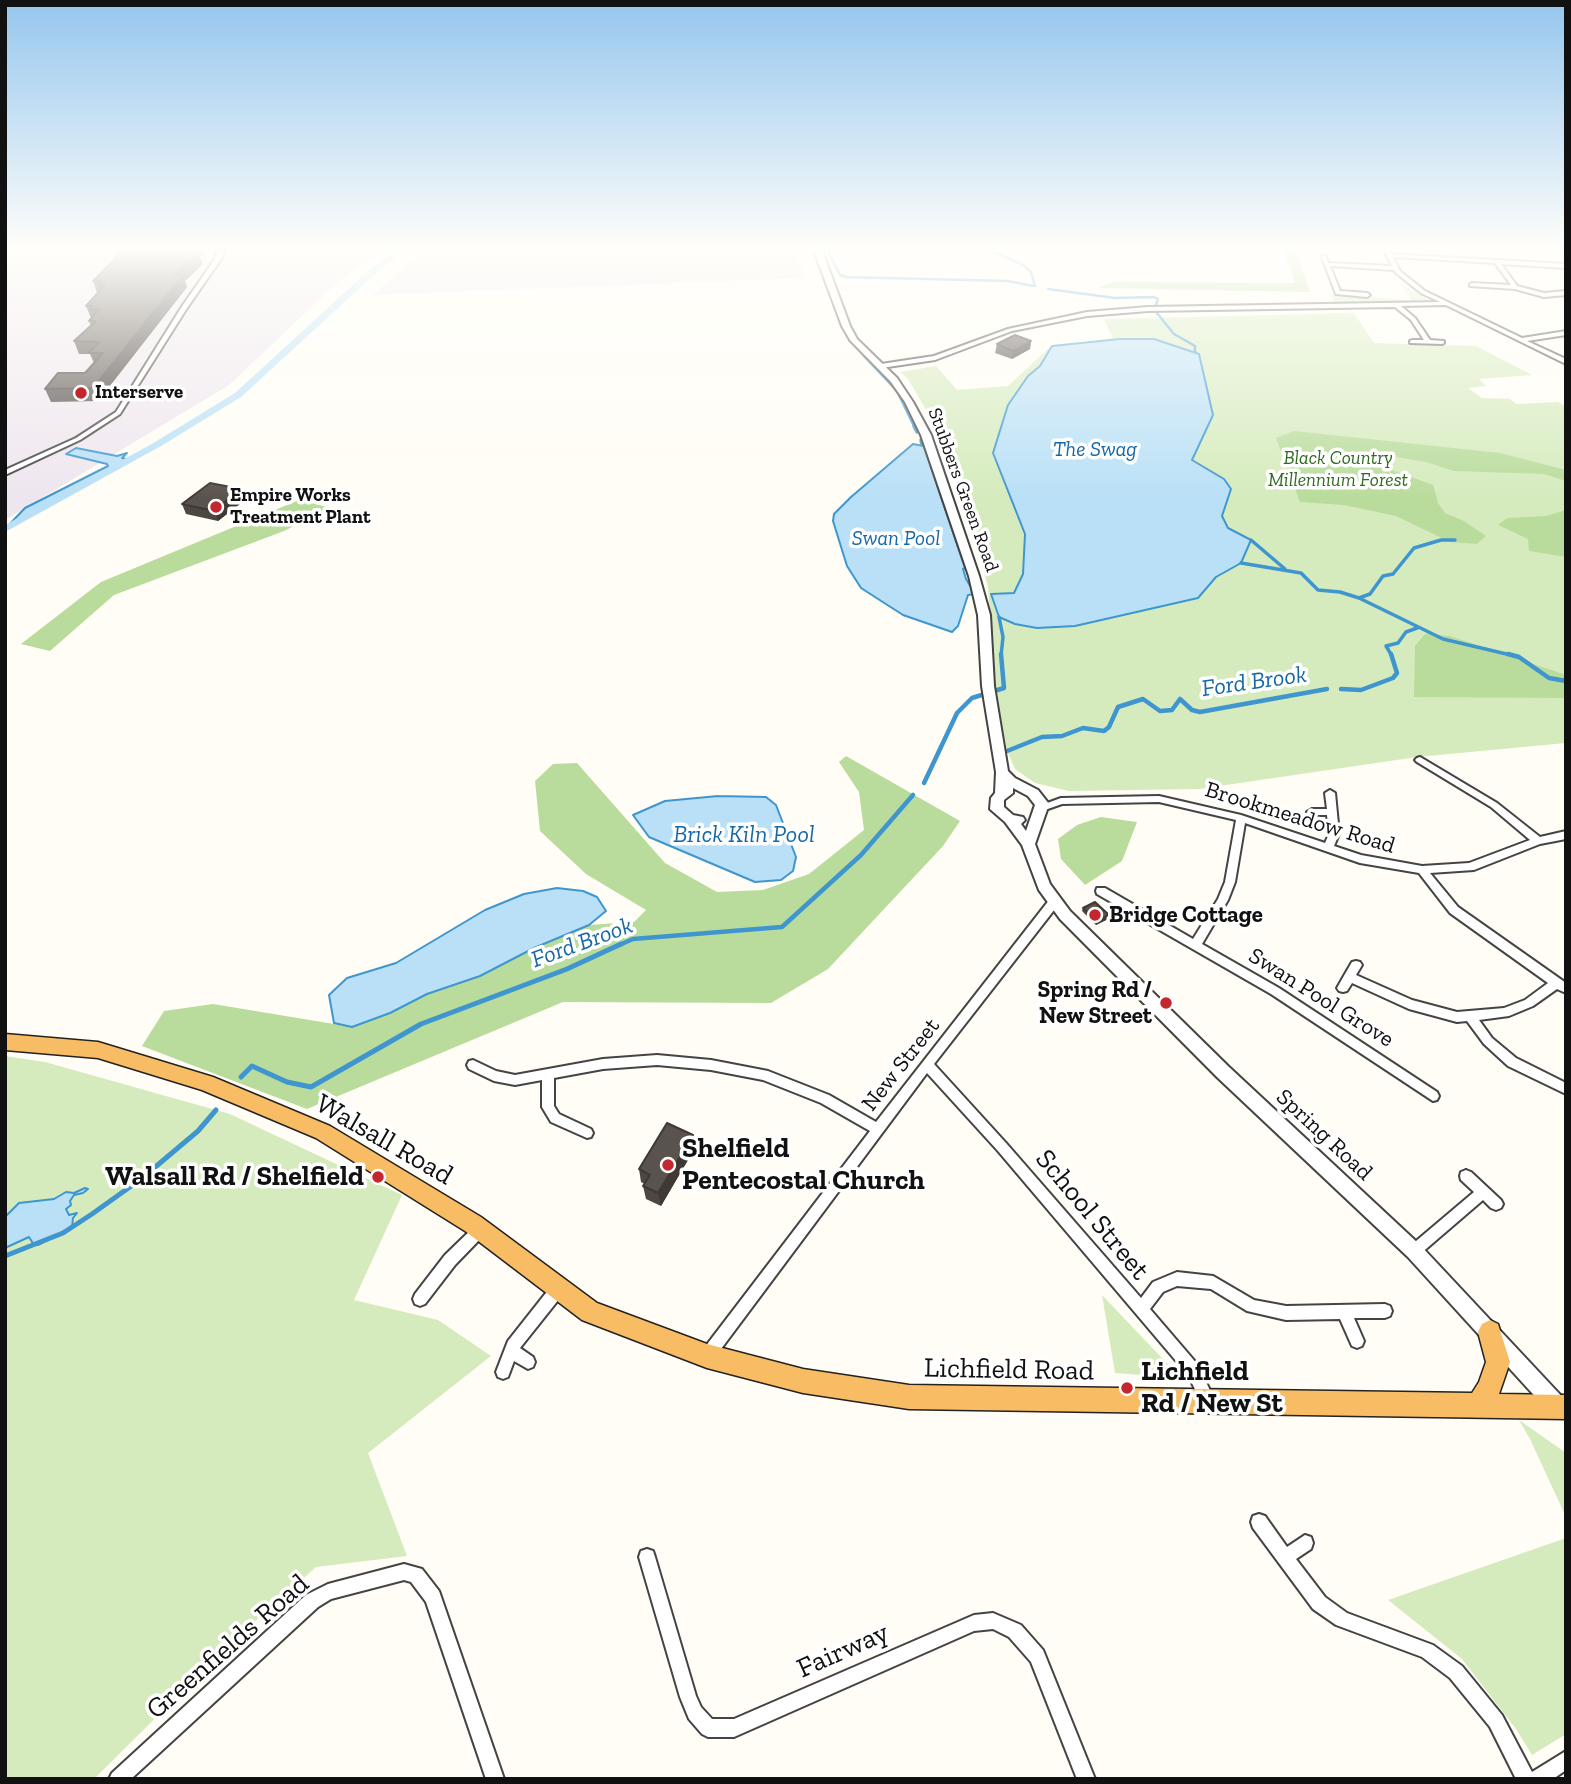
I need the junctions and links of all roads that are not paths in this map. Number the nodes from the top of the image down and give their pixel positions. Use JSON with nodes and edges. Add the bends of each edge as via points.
{"nodes":[{"id":1,"x":169,"y":331,"type":"edge"},
{"id":2,"x":849,"y":331,"type":"edge"},
{"id":3,"x":1006,"y":331,"type":"edge"},
{"id":4,"x":1422,"y":331,"type":"edge"},
{"id":5,"x":1503,"y":331,"type":"edge"},
{"id":6,"x":1566,"y":334,"type":"edge"},
{"id":7,"x":1521,"y":340,"type":"junction"},
{"id":8,"x":1412,"y":342,"type":"dead end"},
{"id":9,"x":1428,"y":342,"type":"junction"},
{"id":10,"x":1442,"y":342,"type":"dead end"},
{"id":11,"x":1566,"y":362,"type":"edge"},
{"id":12,"x":881,"y":366,"type":"junction"},
{"id":13,"x":5,"y":472,"type":"edge"},
{"id":14,"x":1420,"y":760,"type":"dead end"},
{"id":15,"x":1002,"y":772,"type":"junction"},
{"id":16,"x":1453,"y":781,"type":"junction"},
{"id":17,"x":1444,"y":789,"type":"dead end"},
{"id":18,"x":1030,"y":792,"type":"junction"},
{"id":19,"x":1001,"y":793,"type":"junction"},
{"id":20,"x":1330,"y":793,"type":"dead end"},
{"id":21,"x":1061,"y":802,"type":"junction"},
{"id":22,"x":1312,"y":812,"type":"dead end"},
{"id":23,"x":1332,"y":812,"type":"junction"},
{"id":24,"x":1039,"y":813,"type":"junction"},
{"id":25,"x":1010,"y":818,"type":"junction"},
{"id":26,"x":1241,"y":818,"type":"junction"},
{"id":27,"x":1566,"y":835,"type":"edge"},
{"id":28,"x":1538,"y":841,"type":"junction"},
{"id":29,"x":1028,"y":844,"type":"junction"},
{"id":30,"x":1328,"y":848,"type":"junction"},
{"id":31,"x":1422,"y":870,"type":"junction"},
{"id":32,"x":1101,"y":891,"type":"dead end"},
{"id":33,"x":1054,"y":902,"type":"junction"},
{"id":34,"x":1195,"y":945,"type":"junction"},
{"id":35,"x":1356,"y":965,"type":"dead end"},
{"id":36,"x":1561,"y":986,"type":"edge"},
{"id":37,"x":1471,"y":1017,"type":"junction"},
{"id":38,"x":5,"y":1042,"type":"edge"},
{"id":39,"x":927,"y":1064,"type":"junction"},
{"id":40,"x":473,"y":1066,"type":"dead end"},
{"id":41,"x":548,"y":1074,"type":"junction"},
{"id":42,"x":1430,"y":1088,"type":"dead end"},
{"id":43,"x":1566,"y":1089,"type":"edge"},
{"id":44,"x":878,"y":1129,"type":"junction"},
{"id":45,"x":587,"y":1133,"type":"dead end"},
{"id":46,"x":1466,"y":1176,"type":"dead end"},
{"id":47,"x":1482,"y":1193,"type":"junction"},
{"id":48,"x":1496,"y":1204,"type":"dead end"},
{"id":49,"x":481,"y":1230,"type":"junction"},
{"id":50,"x":1414,"y":1251,"type":"junction"},
{"id":51,"x":558,"y":1289,"type":"junction"},
{"id":52,"x":420,"y":1299,"type":"dead end"},
{"id":53,"x":1140,"y":1310,"type":"junction"},
{"id":54,"x":1385,"y":1311,"type":"dead end"},
{"id":55,"x":1345,"y":1313,"type":"junction"},
{"id":56,"x":1490,"y":1332,"type":"junction"},
{"id":57,"x":1357,"y":1342,"type":"dead end"},
{"id":58,"x":511,"y":1350,"type":"junction"},
{"id":59,"x":707,"y":1356,"type":"junction"},
{"id":60,"x":528,"y":1362,"type":"dead end"},
{"id":61,"x":503,"y":1372,"type":"dead end"},
{"id":62,"x":1209,"y":1404,"type":"junction"},
{"id":63,"x":1479,"y":1404,"type":"junction"},
{"id":64,"x":1563,"y":1410,"type":"edge"},
{"id":65,"x":1259,"y":1522,"type":"dead end"},
{"id":66,"x":1304,"y":1543,"type":"dead end"},
{"id":67,"x":647,"y":1557,"type":"dead end"},
{"id":68,"x":1285,"y":1558,"type":"junction"},
{"id":69,"x":1566,"y":1760,"type":"edge"},
{"id":70,"x":118,"y":1779,"type":"edge"},
{"id":71,"x":495,"y":1779,"type":"edge"},
{"id":72,"x":1086,"y":1779,"type":"edge"},
{"id":73,"x":1526,"y":1779,"type":"edge"},
{"id":74,"x":1536,"y":1779,"type":"edge"}],
"edges":[{"from":1,"to":13,"type":"street","via":[[118,413],[78,439]]},
{"from":2,"to":12,"type":"street","name":"Stubbers Green Road"},
{"from":3,"to":12,"type":"street","via":[[935,358]]},
{"from":4,"to":9,"type":"street"},
{"from":5,"to":7,"type":"street"},
{"from":6,"to":7,"type":"street"},
{"from":7,"to":11,"type":"street"},
{"from":8,"to":9,"type":"street"},
{"from":9,"to":10,"type":"street"},
{"from":12,"to":15,"type":"street","name":"Stubbers Green Road","via":[[909,401],[926,435],[974,576],[984,615],[988,692]]},
{"from":14,"to":16,"type":"street"},
{"from":15,"to":18,"type":"street"},
{"from":15,"to":19,"type":"street","name":"Stubbers Green Road"},
{"from":16,"to":17,"type":"street"},
{"from":16,"to":28,"type":"street","via":[[1494,805]]},
{"from":18,"to":19,"type":"street"},
{"from":18,"to":21,"type":"street","name":"Brookmeadow Road"},
{"from":18,"to":24,"type":"street"},
{"from":19,"to":25,"type":"street","via":[[997,809]]},
{"from":20,"to":23,"type":"street"},
{"from":21,"to":24,"type":"street","name":"Brookmeadow Road"},
{"from":21,"to":26,"type":"street","name":"Brookmeadow Road","via":[[1158,799]]},
{"from":22,"to":23,"type":"street"},
{"from":23,"to":30,"type":"street","via":[[1334,834]]},
{"from":24,"to":25,"type":"street","via":[[1026,821]]},
{"from":24,"to":29,"type":"street"},
{"from":25,"to":29,"type":"street"},
{"from":26,"to":30,"type":"street","name":"Brookmeadow Road"},
{"from":26,"to":34,"type":"street","via":[[1230,882]]},
{"from":27,"to":28,"type":"street","name":"Brookmeadow Road"},
{"from":28,"to":31,"type":"street","name":"Brookmeadow Road","via":[[1470,867]]},
{"from":29,"to":33,"type":"street"},
{"from":30,"to":31,"type":"street","name":"Brookmeadow Road"},
{"from":31,"to":36,"type":"street","via":[[1454,910]]},
{"from":32,"to":34,"type":"street","name":"Swan Pool Grove","via":[[1116,893]]},
{"from":33,"to":39,"type":"street","name":"New Street"},
{"from":33,"to":50,"type":"street","name":"Spring Road","via":[[1223,1072]]},
{"from":34,"to":42,"type":"street","name":"Swan Pool Grove"},
{"from":35,"to":37,"type":"street","via":[[1346,982],[1409,1004]]},
{"from":36,"to":37,"type":"street","via":[[1505,1013]]},
{"from":37,"to":43,"type":"street","via":[[1488,1041],[1512,1062]]},
{"from":38,"to":49,"type":"highway","name":"Walsall Road","via":[[97,1050],[206,1083],[323,1132]]},
{"from":39,"to":44,"type":"street","name":"New Street"},
{"from":39,"to":53,"type":"street","name":"School Street"},
{"from":40,"to":41,"type":"street","via":[[515,1080]]},
{"from":41,"to":44,"type":"street","via":[[657,1060],[711,1065],[764,1075],[825,1099]]},
{"from":41,"to":45,"type":"street","via":[[548,1107],[555,1118]]},
{"from":44,"to":59,"type":"street","name":"New Street"},
{"from":46,"to":47,"type":"street"},
{"from":47,"to":48,"type":"street"},
{"from":47,"to":50,"type":"street"},
{"from":49,"to":51,"type":"highway","name":"Walsall Road"},
{"from":49,"to":52,"type":"street"},
{"from":50,"to":56,"type":"street","name":"Spring Road"},
{"from":51,"to":58,"type":"street"},
{"from":51,"to":59,"type":"highway","name":"Walsall Road","via":[[590,1312]]},
{"from":53,"to":55,"type":"street","via":[[1158,1287],[1177,1279],[1213,1283],[1252,1306],[1286,1313]]},
{"from":53,"to":62,"type":"street","name":"School Street","via":[[1193,1370]]},
{"from":54,"to":55,"type":"street"},
{"from":55,"to":57,"type":"street"},
{"from":56,"to":63,"type":"highway","via":[[1498,1363]]},
{"from":56,"to":64,"type":"street","name":"Spring Road"},
{"from":58,"to":60,"type":"street"},
{"from":58,"to":61,"type":"street"},
{"from":59,"to":62,"type":"highway","name":"Lichfield Road","via":[[803,1381],[909,1398]]},
{"from":62,"to":63,"type":"highway","name":"Lichfield Road"},
{"from":63,"to":64,"type":"highway","name":"Lichfield Road"},
{"from":65,"to":68,"type":"street"},
{"from":66,"to":68,"type":"street"},
{"from":67,"to":72,"type":"street","name":"Fairway","via":[[688,1697],[708,1728],[734,1728],[974,1623],[993,1621],[1015,1630],[1037,1656]]},
{"from":68,"to":73,"type":"street","via":[[1319,1603],[1342,1619],[1427,1651],[1456,1672],[1496,1721]]},
{"from":69,"to":74,"type":"street"},
{"from":70,"to":71,"type":"street","name":"Greenfields Road","via":[[312,1601],[328,1592],[404,1572],[416,1575],[433,1597]]}]}
